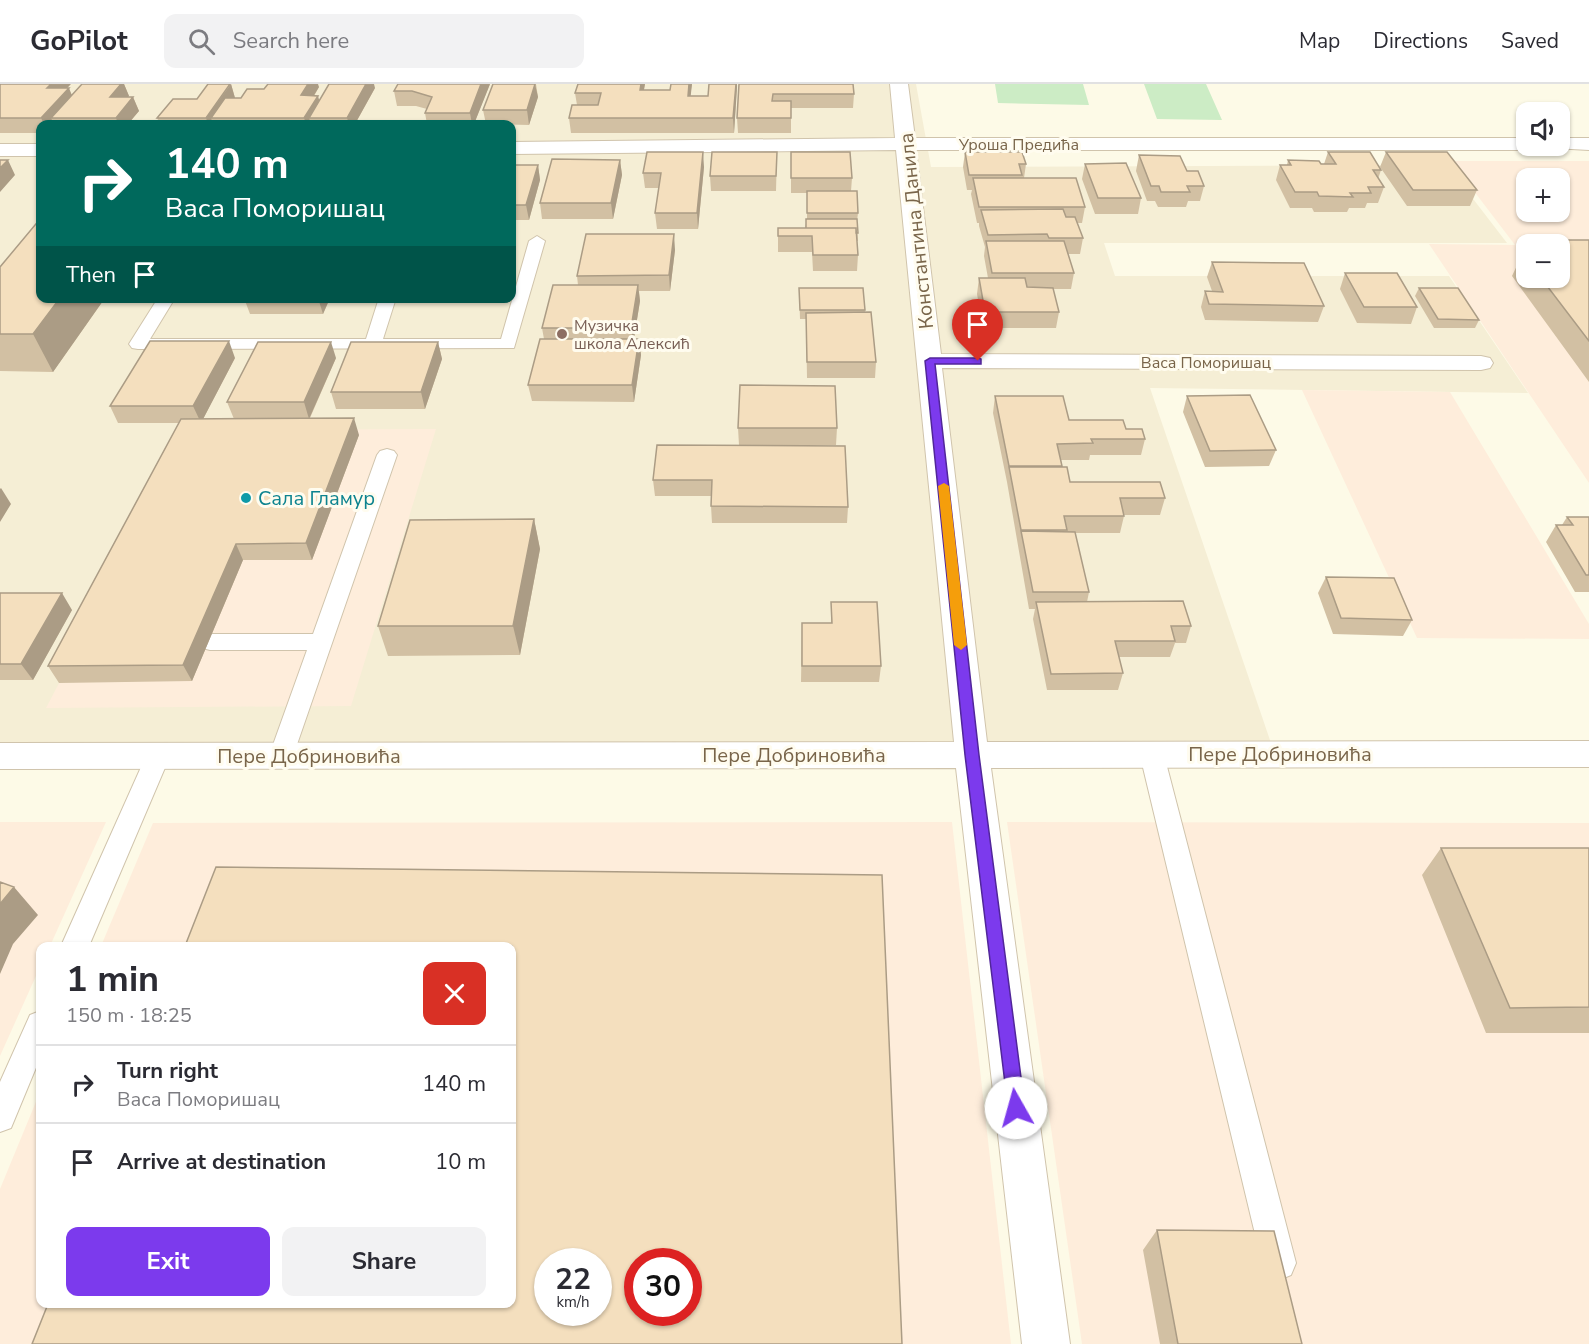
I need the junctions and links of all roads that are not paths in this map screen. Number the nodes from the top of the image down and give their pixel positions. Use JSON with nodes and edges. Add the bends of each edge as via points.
{"nodes":[{"id":1,"x":899,"y":84,"type":"edge"},
{"id":2,"x":907,"y":144,"type":"junction"},
{"id":3,"x":1516,"y":144,"type":"edge"},
{"id":4,"x":1570,"y":144,"type":"edge"},
{"id":5,"x":1589,"y":144,"type":"edge"},
{"id":6,"x":516,"y":148,"type":"edge"},
{"id":7,"x":0,"y":150,"type":"edge"},
{"id":8,"x":36,"y":150,"type":"edge"},
{"id":9,"x":537,"y":241,"type":"dead end"},
{"id":10,"x":164,"y":303,"type":"edge"},
{"id":11,"x":386,"y":303,"type":"edge"},
{"id":12,"x":373,"y":343,"type":"junction"},
{"id":13,"x":930,"y":361,"type":"junction"},
{"id":14,"x":1481,"y":363,"type":"dead end"},
{"id":15,"x":387,"y":455,"type":"dead end"},
{"id":16,"x":210,"y":642,"type":"dead end"},
{"id":17,"x":321,"y":642,"type":"junction"},
{"id":18,"x":1589,"y":754,"type":"edge"},
{"id":19,"x":972,"y":755,"type":"junction"},
{"id":20,"x":1152,"y":755,"type":"junction"},
{"id":21,"x":0,"y":756,"type":"edge"},
{"id":22,"x":158,"y":756,"type":"junction"},
{"id":23,"x":281,"y":756,"type":"junction"},
{"id":24,"x":77,"y":942,"type":"edge"},
{"id":25,"x":36,"y":1034,"type":"edge"},
{"id":26,"x":0,"y":1118,"type":"edge"},
{"id":27,"x":1285,"y":1286,"type":"edge"},
{"id":28,"x":1046,"y":1344,"type":"edge"}],
"edges":[{"from":1,"to":2,"type":"street","name":"Константина Данила"},
{"from":2,"to":3,"type":"street","name":"Уроша Предића"},
{"from":2,"to":6,"type":"street","name":"Уроша Предића"},
{"from":2,"to":13,"type":"street","name":"Константина Данила"},
{"from":4,"to":5,"type":"street"},
{"from":7,"to":8,"type":"street"},
{"from":9,"to":12,"type":"lane","via":[[508,344]]},
{"from":10,"to":12,"type":"lane","via":[[138,344]]},
{"from":11,"to":12,"type":"lane"},
{"from":13,"to":14,"type":"street","name":"Васа Поморишац"},
{"from":13,"to":19,"type":"street","name":"Константина Данила"},
{"from":15,"to":17,"type":"lane"},
{"from":16,"to":17,"type":"lane"},
{"from":17,"to":23,"type":"lane"},
{"from":18,"to":20,"type":"street","name":"Пере Добриновића"},
{"from":19,"to":20,"type":"street","name":"Пере Добриновића"},
{"from":19,"to":23,"type":"street","name":"Пере Добриновића"},
{"from":19,"to":28,"type":"street","name":"Константина Данила"},
{"from":20,"to":27,"type":"lane"},
{"from":21,"to":22,"type":"street","name":"Пере Добриновића"},
{"from":22,"to":23,"type":"street","name":"Пере Добриновића"},
{"from":22,"to":24,"type":"lane"},
{"from":25,"to":26,"type":"lane"}]}
